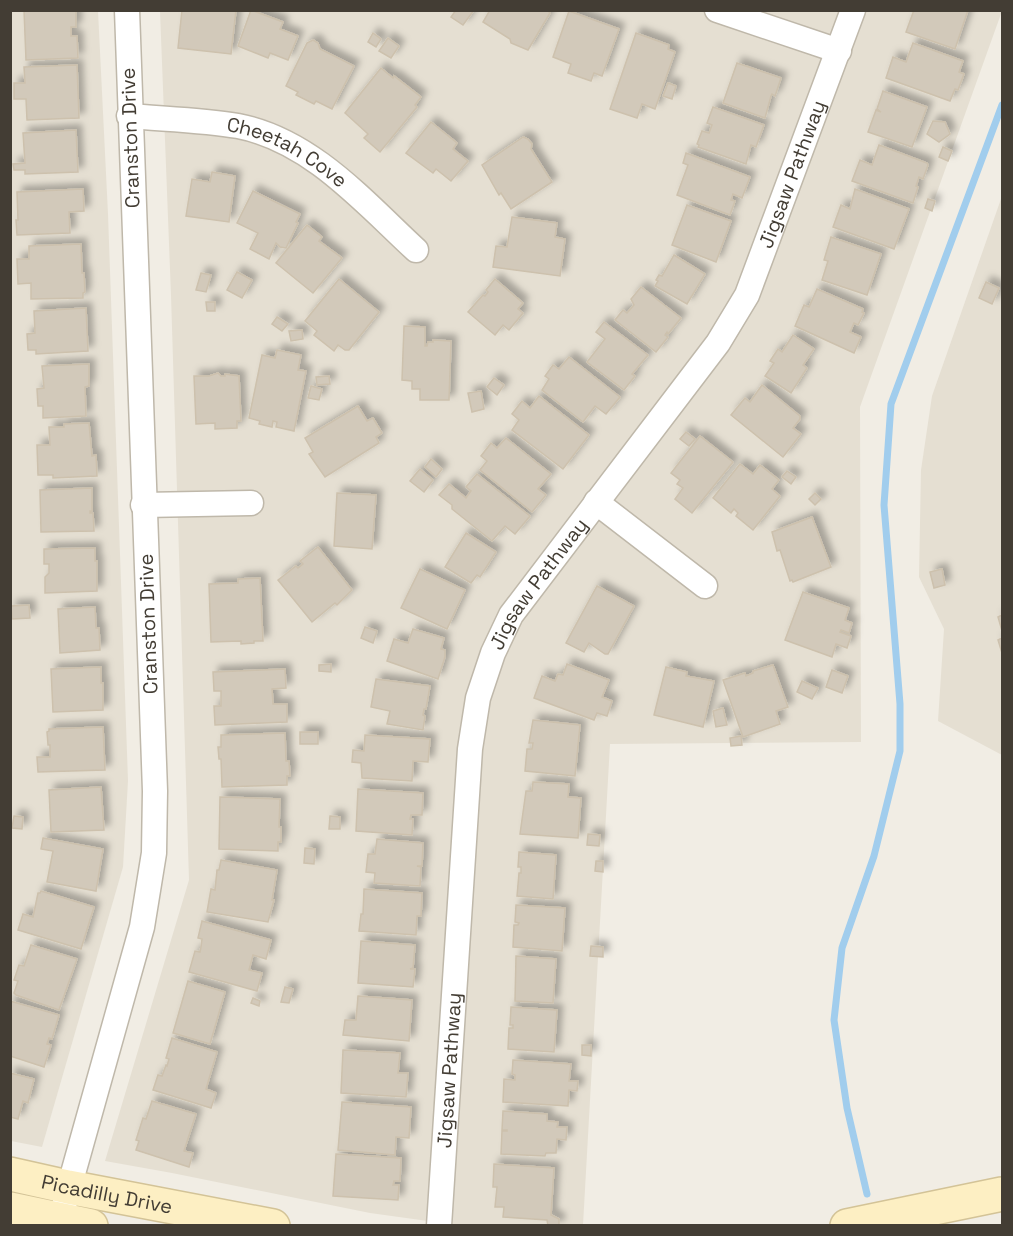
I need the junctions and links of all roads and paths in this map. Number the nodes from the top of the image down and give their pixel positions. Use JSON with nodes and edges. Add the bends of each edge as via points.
{"nodes":[{"id":1,"x":127,"y":10,"type":"edge"},
{"id":2,"x":717,"y":10,"type":"edge"},
{"id":3,"x":853,"y":10,"type":"edge"},
{"id":4,"x":838,"y":51,"type":"junction"},
{"id":5,"x":129,"y":116,"type":"junction"},
{"id":6,"x":416,"y":250,"type":"dead end"},
{"id":7,"x":596,"y":502,"type":"junction"},
{"id":8,"x":251,"y":503,"type":"dead end"},
{"id":9,"x":143,"y":505,"type":"junction"},
{"id":10,"x":705,"y":586,"type":"dead end"},
{"id":11,"x":10,"y":1174,"type":"edge"},
{"id":12,"x":68,"y":1187,"type":"junction"},
{"id":13,"x":1002,"y":1194,"type":"edge"},
{"id":14,"x":10,"y":1209,"type":"edge"},
{"id":15,"x":71,"y":1224,"type":"edge"},
{"id":16,"x":273,"y":1226,"type":"edge"},
{"id":17,"x":439,"y":1226,"type":"edge"},
{"id":18,"x":847,"y":1226,"type":"edge"}],
"edges":[{"from":1,"to":5,"type":"street","name":"Cranston Drive"},
{"from":2,"to":4,"type":"street"},
{"from":3,"to":4,"type":"street","name":"Jigsaw Pathway"},
{"from":4,"to":7,"type":"street","name":"Jigsaw Pathway","via":[[747,295],[718,343]]},
{"from":5,"to":6,"type":"street","name":"Cheetah Cove","via":[[239,126],[281,140],[321,163]]},
{"from":5,"to":9,"type":"street","name":"Cranston Drive"},
{"from":7,"to":10,"type":"street"},
{"from":7,"to":17,"type":"street","name":"Jigsaw Pathway","via":[[511,615],[478,698],[470,749]]},
{"from":8,"to":9,"type":"street"},
{"from":9,"to":12,"type":"street","name":"Cranston Drive","via":[[154,853],[142,927]]},
{"from":11,"to":12,"type":"street","name":"Picadilly Drive"},
{"from":12,"to":15,"type":"street","name":"Cranston Drive"},
{"from":12,"to":16,"type":"street","name":"Picadilly Drive"},
{"from":13,"to":18,"type":"street"},
{"from":14,"to":15,"type":"street","name":"Picadilly Drive"}]}
